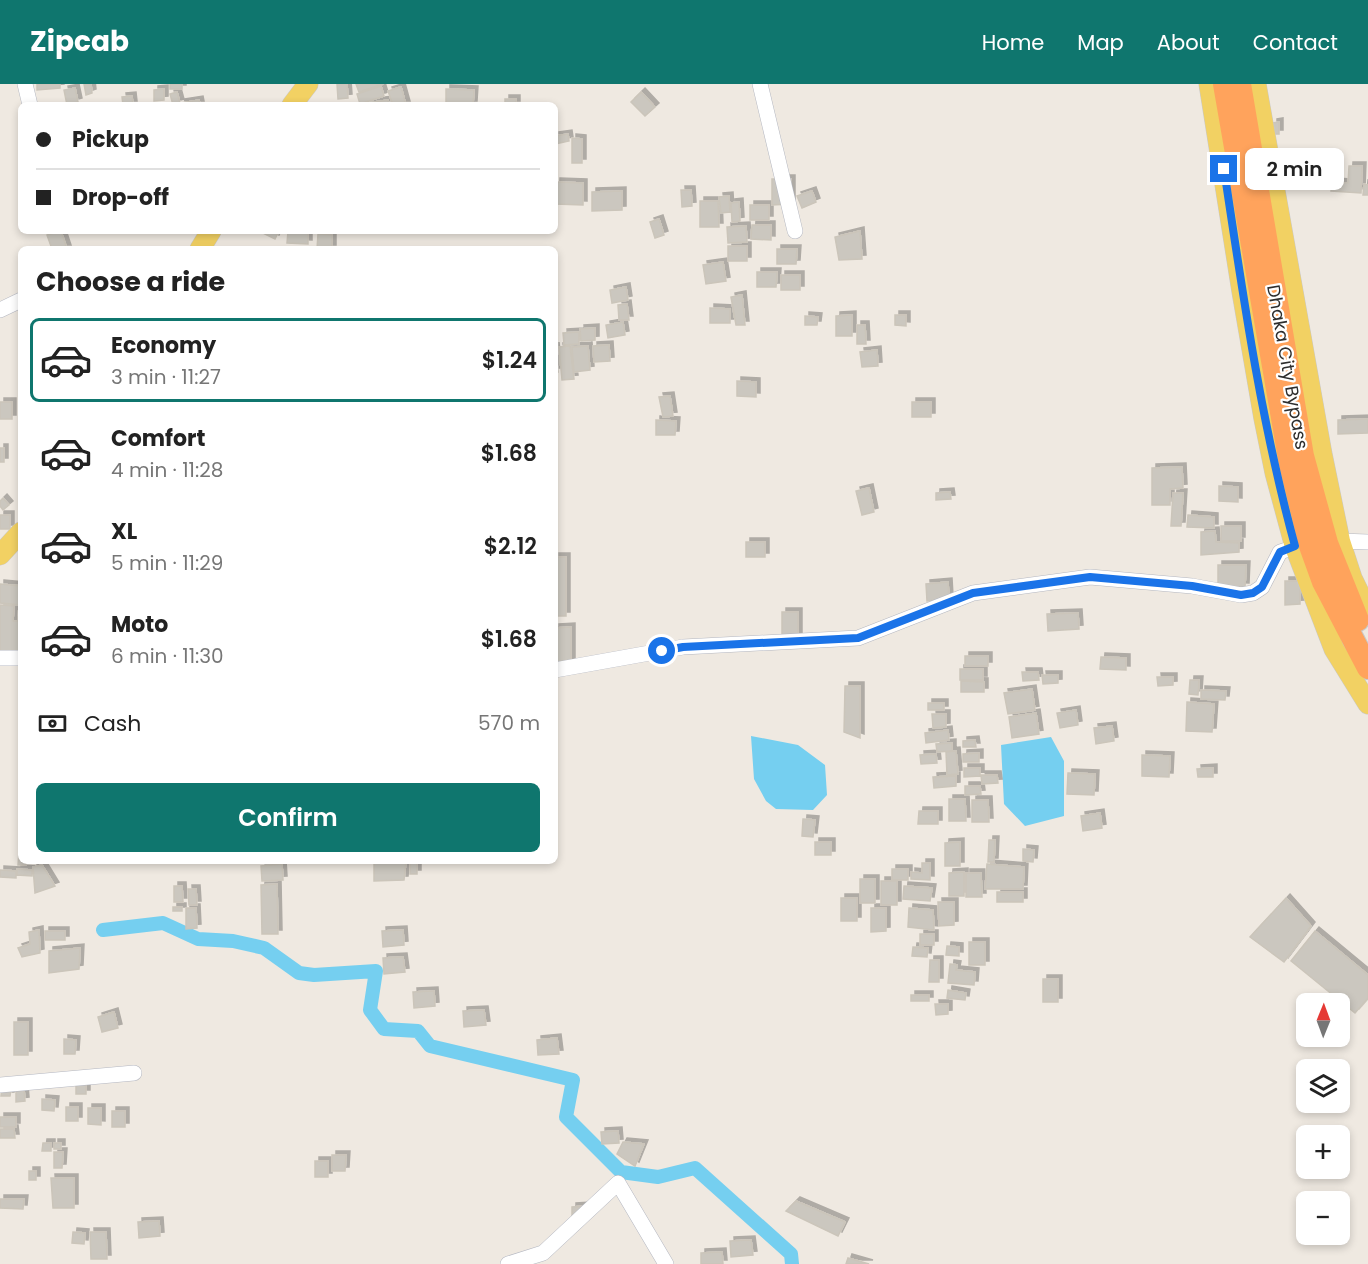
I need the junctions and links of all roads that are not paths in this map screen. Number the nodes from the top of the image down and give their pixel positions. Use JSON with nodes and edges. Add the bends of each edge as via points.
{"nodes":[{"id":1,"x":25,"y":84,"type":"edge"},
{"id":2,"x":308,"y":84,"type":"edge"},
{"id":3,"x":760,"y":84,"type":"edge"},
{"id":4,"x":1209,"y":84,"type":"edge"},
{"id":5,"x":1224,"y":84,"type":"edge"},
{"id":6,"x":1240,"y":84,"type":"edge"},
{"id":7,"x":1256,"y":84,"type":"edge"},
{"id":8,"x":29,"y":102,"type":"edge"},
{"id":9,"x":294,"y":102,"type":"edge"},
{"id":10,"x":795,"y":231,"type":"dead end"},
{"id":11,"x":18,"y":301,"type":"edge"},
{"id":12,"x":0,"y":310,"type":"edge"},
{"id":13,"x":18,"y":535,"type":"edge"},
{"id":14,"x":1340,"y":541,"type":"junction"},
{"id":15,"x":1368,"y":542,"type":"edge"},
{"id":16,"x":1295,"y":546,"type":"junction"},
{"id":17,"x":0,"y":555,"type":"edge"},
{"id":18,"x":1368,"y":611,"type":"edge"},
{"id":19,"x":1368,"y":641,"type":"edge"},
{"id":20,"x":0,"y":658,"type":"edge"},
{"id":21,"x":18,"y":658,"type":"edge"},
{"id":22,"x":1368,"y":668,"type":"edge"},
{"id":23,"x":558,"y":669,"type":"edge"},
{"id":24,"x":1368,"y":704,"type":"edge"},
{"id":25,"x":134,"y":1073,"type":"dead end"},
{"id":26,"x":0,"y":1085,"type":"edge"},
{"id":27,"x":508,"y":1264,"type":"edge"},
{"id":28,"x":666,"y":1264,"type":"edge"}],
"edges":[{"from":1,"to":8,"type":"street"},
{"from":2,"to":9,"type":"main road"},
{"from":3,"to":10,"type":"street"},
{"from":4,"to":16,"type":"main road","via":[[1264,419]]},
{"from":5,"to":22,"type":"highway","via":[[1292,474],[1323,582]]},
{"from":6,"to":19,"type":"highway","name":"Dhaka City Bypass","via":[[1303,456],[1327,543]]},
{"from":7,"to":14,"type":"main road"},
{"from":11,"to":12,"type":"street"},
{"from":13,"to":17,"type":"main road"},
{"from":14,"to":15,"type":"street"},
{"from":14,"to":18,"type":"main road"},
{"from":16,"to":23,"type":"street","via":[[1280,552],[1262,587],[1253,593],[1241,595],[1192,586],[1090,577],[973,593],[858,638],[683,647]]},
{"from":16,"to":24,"type":"main road","via":[[1334,649]]},
{"from":20,"to":21,"type":"street"},
{"from":25,"to":26,"type":"street"},
{"from":27,"to":28,"type":"street","via":[[543,1253],[618,1184]]}]}
